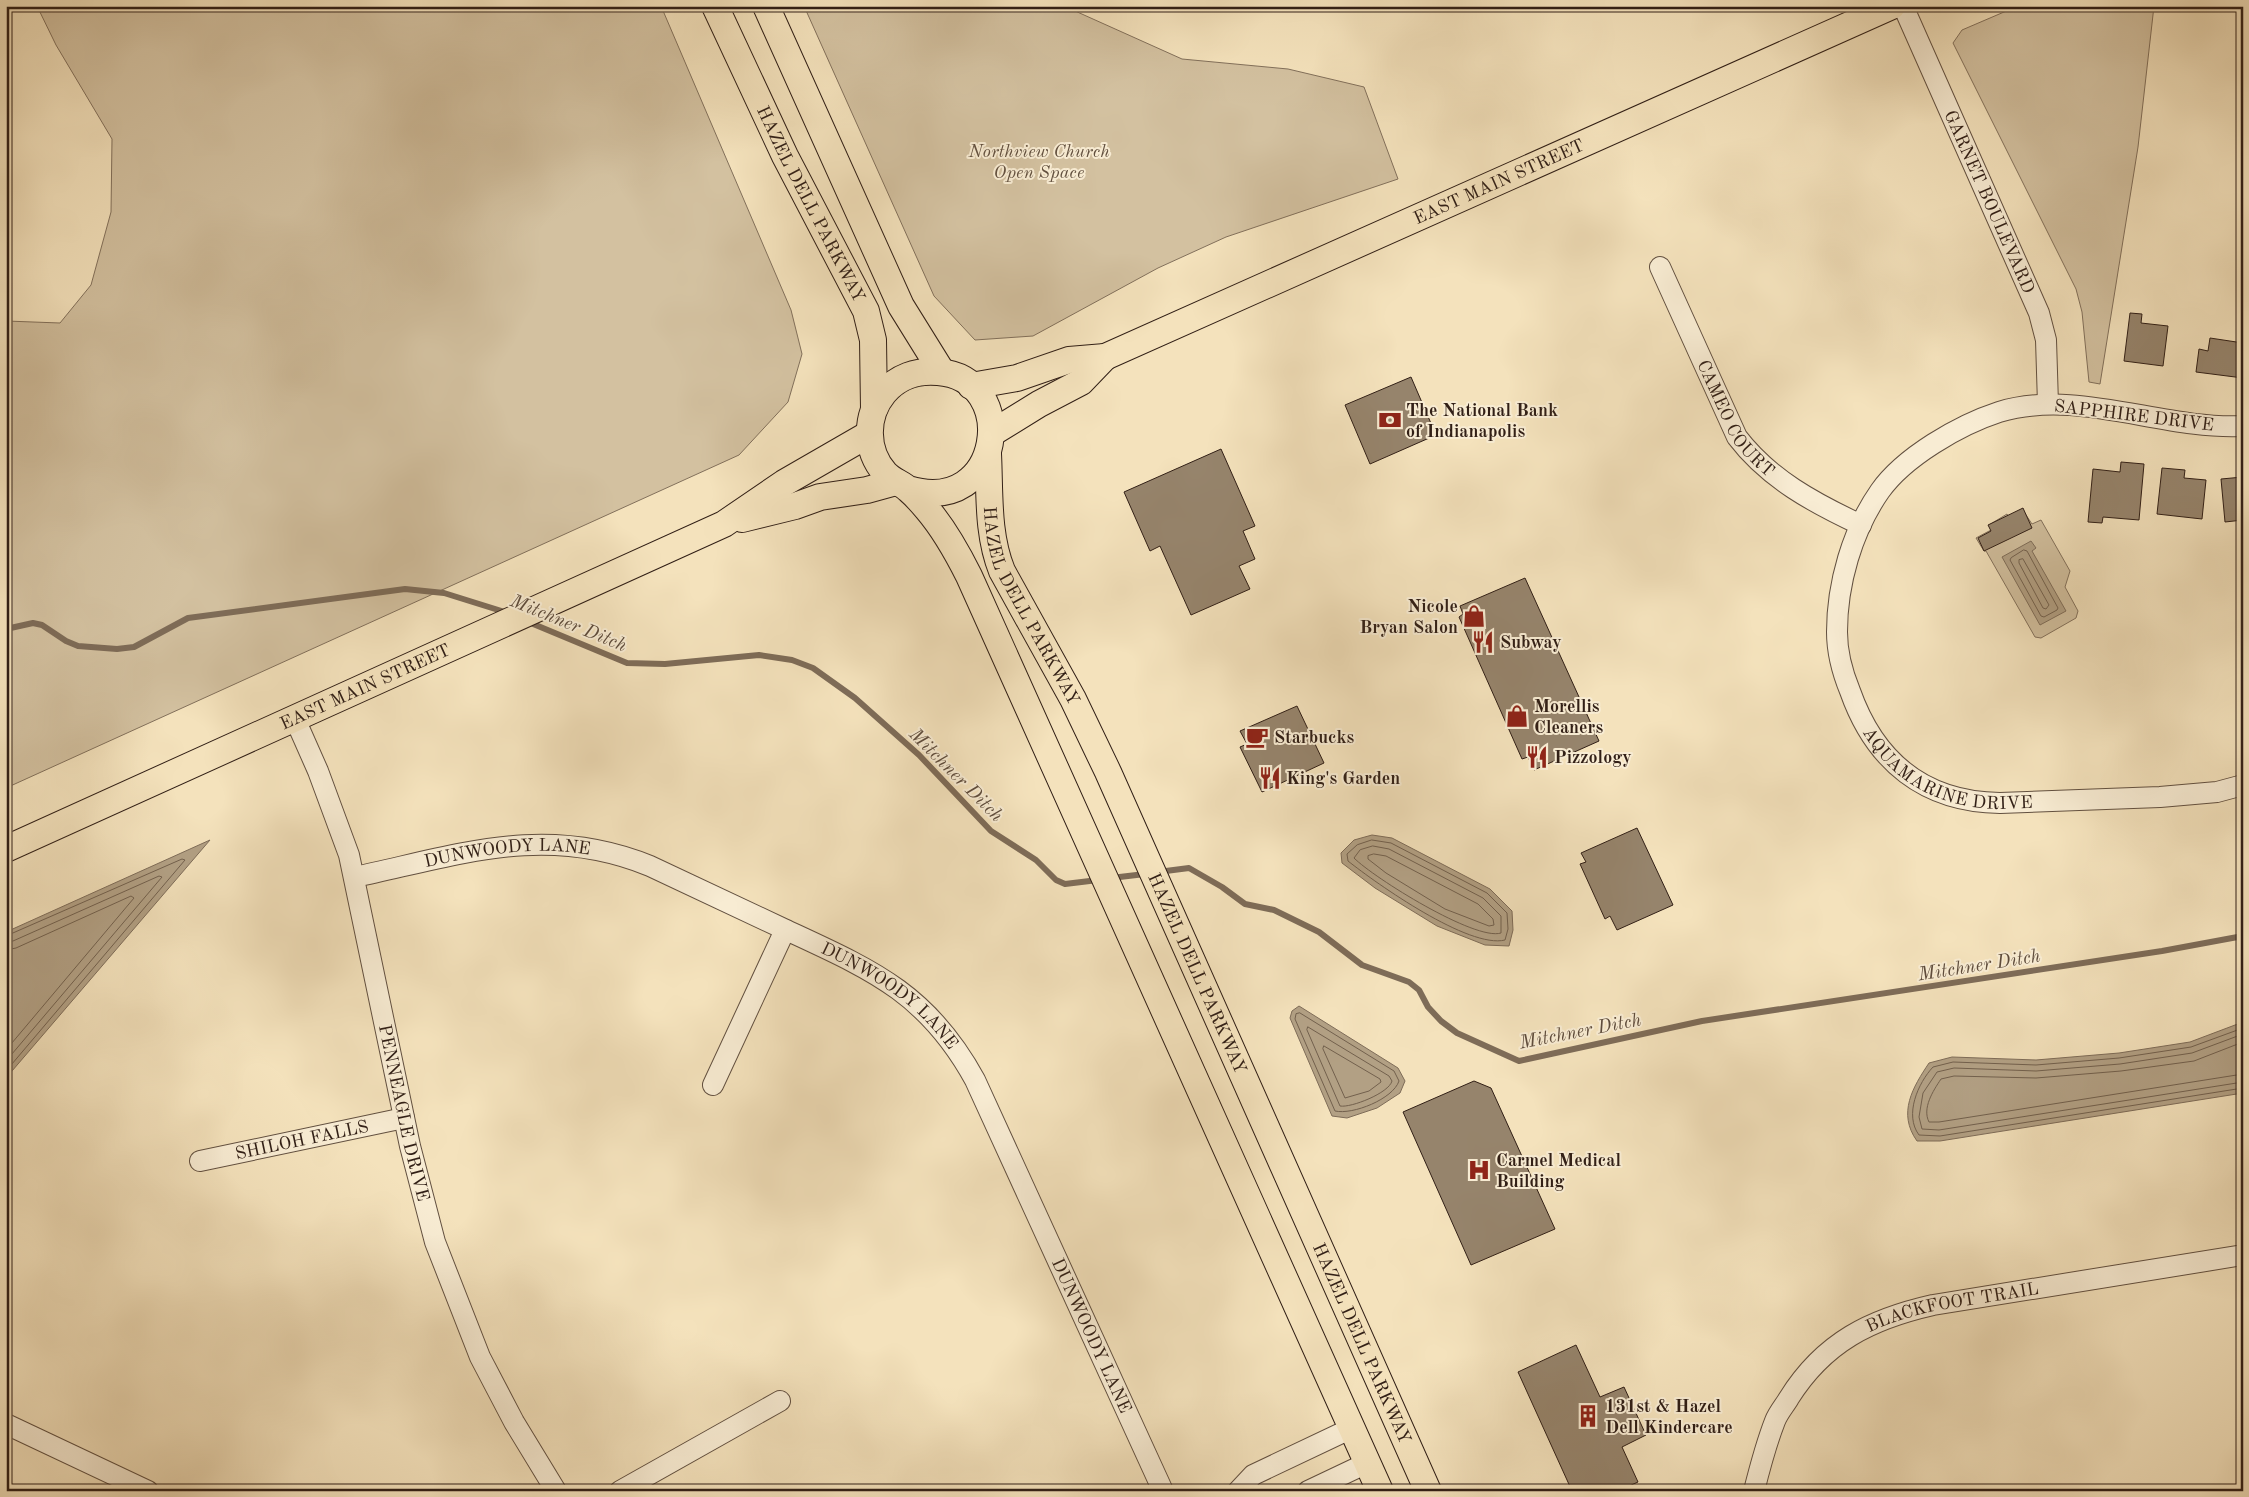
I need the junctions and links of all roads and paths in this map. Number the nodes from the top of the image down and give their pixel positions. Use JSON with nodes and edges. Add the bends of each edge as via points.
{"nodes":[{"id":1,"x":716,"y":6,"type":"edge"},
{"id":2,"x":766,"y":6,"type":"edge"},
{"id":3,"x":1892,"y":6,"type":"edge"},
{"id":4,"x":1903,"y":6,"type":"edge"},
{"id":5,"x":1660,"y":267,"type":"dead end"},
{"id":6,"x":1106,"y":357,"type":"junction"},
{"id":7,"x":942,"y":372,"type":"junction"},
{"id":8,"x":971,"y":386,"type":"junction"},
{"id":9,"x":2048,"y":404,"type":"junction"},
{"id":10,"x":874,"y":409,"type":"junction"},
{"id":11,"x":2243,"y":426,"type":"edge"},
{"id":12,"x":869,"y":434,"type":"junction"},
{"id":13,"x":990,"y":443,"type":"junction"},
{"id":14,"x":902,"y":486,"type":"junction"},
{"id":15,"x":724,"y":524,"type":"junction"},
{"id":16,"x":1861,"y":525,"type":"junction"},
{"id":17,"x":294,"y":719,"type":"junction"},
{"id":18,"x":2243,"y":785,"type":"edge"},
{"id":19,"x":6,"y":849,"type":"edge"},
{"id":20,"x":355,"y":877,"type":"junction"},
{"id":21,"x":785,"y":930,"type":"junction"},
{"id":22,"x":713,"y":1085,"type":"dead end"},
{"id":23,"x":404,"y":1118,"type":"junction"},
{"id":24,"x":200,"y":1161,"type":"dead end"},
{"id":25,"x":2243,"y":1254,"type":"edge"},
{"id":26,"x":780,"y":1402,"type":"dead end"},
{"id":27,"x":6,"y":1424,"type":"edge"},
{"id":28,"x":1352,"y":1428,"type":"junction"},
{"id":29,"x":1367,"y":1463,"type":"junction"},
{"id":30,"x":148,"y":1491,"type":"edge"},
{"id":31,"x":556,"y":1491,"type":"edge"},
{"id":32,"x":620,"y":1491,"type":"edge"},
{"id":33,"x":1163,"y":1491,"type":"edge"},
{"id":34,"x":1238,"y":1491,"type":"edge"},
{"id":35,"x":1308,"y":1491,"type":"edge"},
{"id":36,"x":1380,"y":1491,"type":"edge"},
{"id":37,"x":1428,"y":1491,"type":"edge"},
{"id":38,"x":1754,"y":1491,"type":"edge"}],
"edges":[{"from":1,"to":10,"type":"main road","name":"HAZEL DELL PARKWAY","via":[[785,156],[866,310],[873,340]]},
{"from":2,"to":7,"type":"main road","name":"HAZEL DELL PARKWAY","via":[[901,306]]},
{"from":3,"to":6,"type":"main road","name":"EAST MAIN STREET"},
{"from":4,"to":9,"type":"street","name":"GARNET BOULEVARD","via":[[2039,313],[2046,340]]},
{"from":5,"to":16,"type":"street","name":"CAMEO COURT","via":[[1737,437],[1770,473],[1828,510]]},
{"from":6,"to":8,"type":"main road","name":"EAST MAIN STREET","via":[[1070,360],[1017,378]]},
{"from":6,"to":13,"type":"main road","name":"EAST MAIN STREET","via":[[1081,382],[1039,404]]},
{"from":7,"to":8,"type":"main road","via":[[954,375]]},
{"from":7,"to":10,"type":"main road","via":[[918,372],[907,376],[887,389]]},
{"from":8,"to":13,"type":"main road","via":[[989,412]]},
{"from":9,"to":11,"type":"street","name":"SAPPHIRE DRIVE","via":[[2183,423]]},
{"from":9,"to":16,"type":"street","name":"SAPPHIRE DRIVE","via":[[2000,412],[1958,430],[1913,457],[1880,490]]},
{"from":10,"to":12,"type":"main road"},
{"from":12,"to":14,"type":"main road","via":[[877,462]]},
{"from":12,"to":15,"type":"main road","name":"EAST MAIN STREET","via":[[784,483]]},
{"from":13,"to":14,"type":"main road","via":[[977,472],[955,488],[929,493]]},
{"from":13,"to":37,"type":"main road","name":"HAZEL DELL PARKWAY","via":[[991,532],[998,559],[1073,699],[1166,899]]},
{"from":14,"to":15,"type":"main road","name":"EAST MAIN STREET","via":[[820,497]]},
{"from":14,"to":28,"type":"main road","via":[[939,523],[954,545]]},
{"from":15,"to":17,"type":"main road","name":"EAST MAIN STREET"},
{"from":16,"to":18,"type":"street","name":"AQUAMARINE DRIVE","via":[[1849,555],[1839,605],[1837,634],[1841,662],[1857,711],[1871,736],[1913,779],[1945,795],[1974,803],[2160,797],[2217,792]]},
{"from":17,"to":19,"type":"main road","name":"EAST MAIN STREET"},
{"from":17,"to":20,"type":"street","name":"PENNEAGLE DRIVE","via":[[318,771]]},
{"from":20,"to":21,"type":"street","name":"DUNWOODY LANE","via":[[504,846],[572,846],[635,860]]},
{"from":20,"to":23,"type":"street","name":"PENNEAGLE DRIVE"},
{"from":21,"to":22,"type":"street"},
{"from":21,"to":33,"type":"street","name":"DUNWOODY LANE","via":[[858,963],[892,983],[930,1017],[955,1047],[975,1080]]},
{"from":23,"to":24,"type":"street","name":"SHILOH FALLS"},
{"from":23,"to":31,"type":"street","name":"PENNEAGLE DRIVE","via":[[435,1242],[470,1335],[514,1422]]},
{"from":25,"to":38,"type":"street","name":"BLACKFOOT TRAIL","via":[[1933,1305],[1898,1313],[1869,1326],[1823,1356],[1796,1387],[1776,1419]]},
{"from":26,"to":32,"type":"street"},
{"from":27,"to":30,"type":"street"},
{"from":28,"to":29,"type":"main road"},
{"from":28,"to":34,"type":"street","via":[[1253,1475]]},
{"from":29,"to":35,"type":"street"},
{"from":29,"to":36,"type":"main road"}]}
